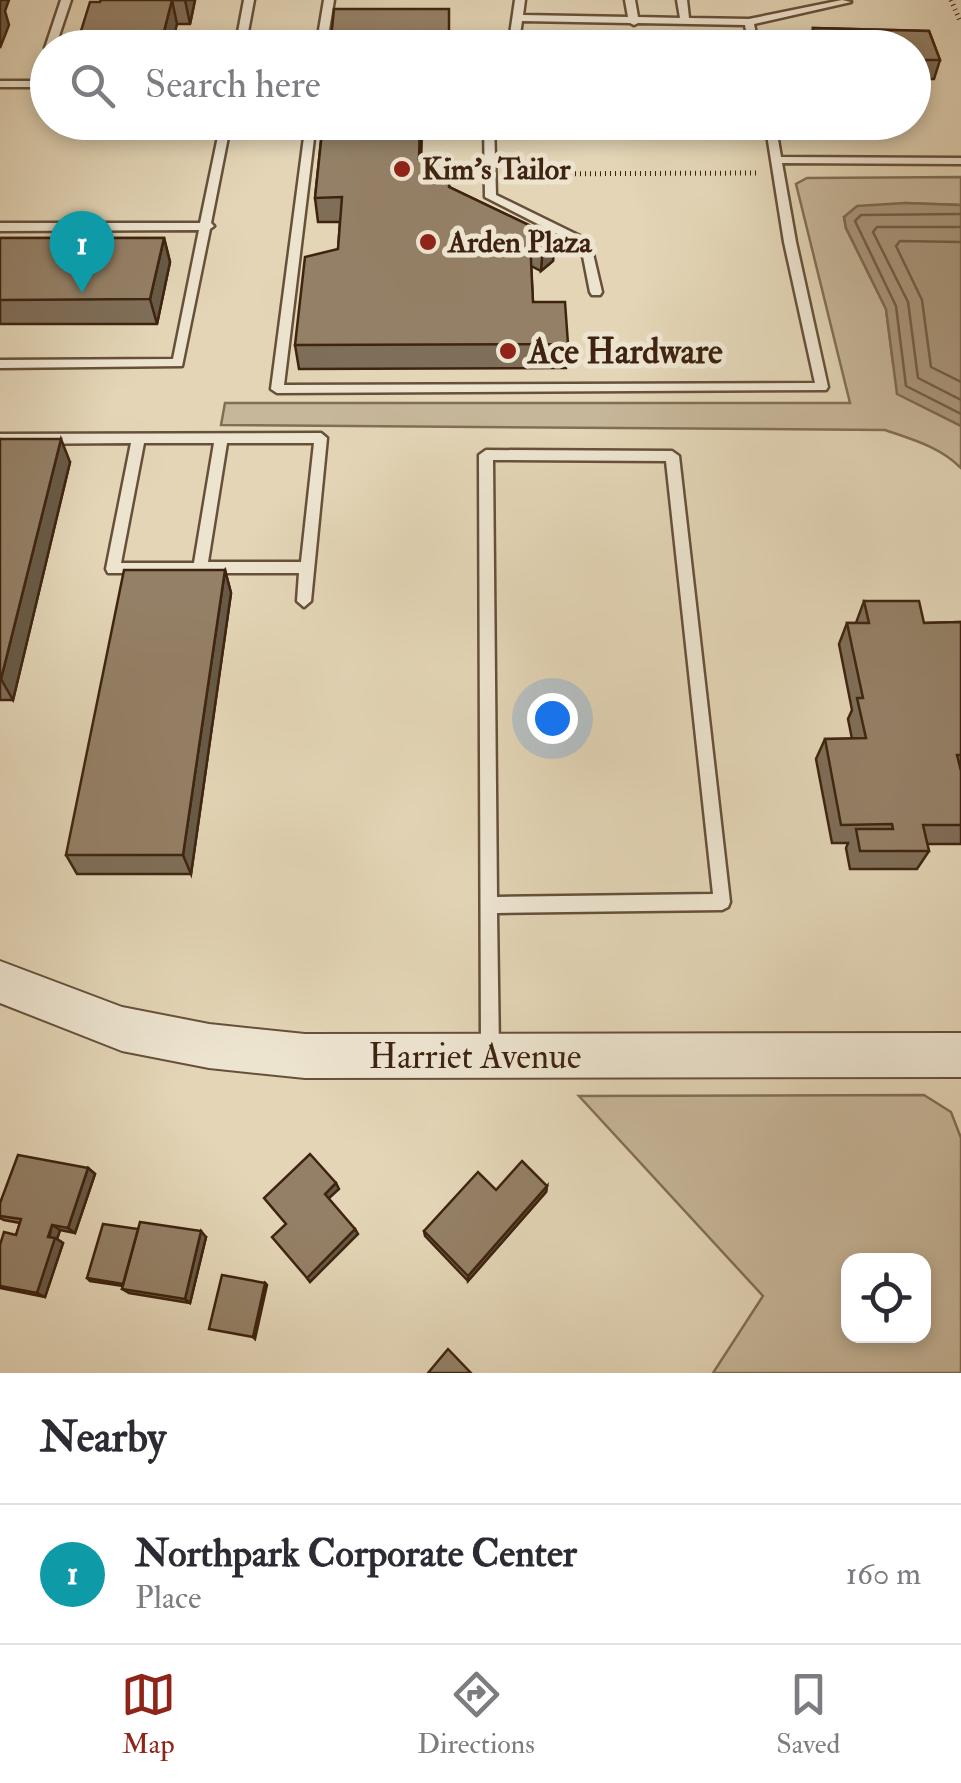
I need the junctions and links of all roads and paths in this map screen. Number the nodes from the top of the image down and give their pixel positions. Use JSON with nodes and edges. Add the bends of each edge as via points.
{"nodes":[{"id":1,"x":66,"y":0,"type":"edge"},
{"id":2,"x":249,"y":0,"type":"edge"},
{"id":3,"x":328,"y":0,"type":"edge"},
{"id":4,"x":520,"y":0,"type":"edge"},
{"id":5,"x":630,"y":0,"type":"edge"},
{"id":6,"x":682,"y":0,"type":"edge"},
{"id":7,"x":951,"y":0,"type":"edge"},
{"id":8,"x":846,"y":2,"type":"edge"},
{"id":9,"x":518,"y":18,"type":"junction"},
{"id":10,"x":634,"y":22,"type":"junction"},
{"id":11,"x":685,"y":22,"type":"junction"},
{"id":12,"x":749,"y":22,"type":"junction"},
{"id":13,"x":961,"y":22,"type":"edge"},
{"id":14,"x":56,"y":30,"type":"edge"},
{"id":15,"x":243,"y":30,"type":"edge"},
{"id":16,"x":324,"y":30,"type":"edge"},
{"id":17,"x":516,"y":30,"type":"edge"},
{"id":18,"x":751,"y":30,"type":"edge"},
{"id":19,"x":0,"y":84,"type":"edge"},
{"id":20,"x":30,"y":84,"type":"edge"},
{"id":21,"x":223,"y":140,"type":"edge"},
{"id":22,"x":309,"y":140,"type":"edge"},
{"id":23,"x":489,"y":140,"type":"edge"},
{"id":24,"x":774,"y":140,"type":"edge"},
{"id":25,"x":779,"y":160,"type":"junction"},
{"id":26,"x":961,"y":161,"type":"edge"},
{"id":27,"x":758,"y":173,"type":"dead end"},
{"id":28,"x":510,"y":186,"type":"dead end"},
{"id":29,"x":208,"y":226,"type":"junction"},
{"id":30,"x":0,"y":227,"type":"edge"},
{"id":31,"x":596,"y":292,"type":"dead end"},
{"id":32,"x":0,"y":364,"type":"edge"},
{"id":33,"x":0,"y":438,"type":"edge"},
{"id":34,"x":139,"y":438,"type":"junction"},
{"id":35,"x":221,"y":438,"type":"junction"},
{"id":36,"x":307,"y":567,"type":"junction"},
{"id":37,"x":200,"y":568,"type":"junction"},
{"id":38,"x":304,"y":602,"type":"dead end"},
{"id":39,"x":489,"y":904,"type":"junction"},
{"id":40,"x":0,"y":982,"type":"edge"},
{"id":41,"x":961,"y":1055,"type":"edge"},
{"id":42,"x":490,"y":1056,"type":"junction"}],
"edges":[{"from":1,"to":14,"type":"lane"},
{"from":2,"to":15,"type":"lane"},
{"from":3,"to":16,"type":"lane"},
{"from":4,"to":9,"type":"lane"},
{"from":5,"to":10,"type":"lane"},
{"from":6,"to":11,"type":"lane"},
{"from":7,"to":13,"type":"path"},
{"from":8,"to":12,"type":"lane"},
{"from":9,"to":10,"type":"lane"},
{"from":9,"to":17,"type":"lane"},
{"from":10,"to":11,"type":"lane"},
{"from":11,"to":12,"type":"lane"},
{"from":12,"to":18,"type":"lane"},
{"from":19,"to":20,"type":"lane"},
{"from":21,"to":29,"type":"lane"},
{"from":22,"to":25,"type":"lane","via":[[277,388],[822,387],[780,194]]},
{"from":23,"to":31,"type":"lane","via":[[491,196],[586,244]]},
{"from":24,"to":25,"type":"lane"},
{"from":25,"to":26,"type":"lane"},
{"from":27,"to":28,"type":"path","via":[[509,174]]},
{"from":29,"to":30,"type":"lane"},
{"from":29,"to":32,"type":"lane","via":[[178,363]]},
{"from":33,"to":34,"type":"lane"},
{"from":34,"to":35,"type":"lane"},
{"from":34,"to":37,"type":"lane","via":[[112,569]]},
{"from":35,"to":36,"type":"lane","via":[[321,438]]},
{"from":35,"to":37,"type":"lane"},
{"from":36,"to":37,"type":"lane"},
{"from":36,"to":38,"type":"lane"},
{"from":39,"to":39,"type":"lane","via":[[486,455],[672,456],[722,902]]},
{"from":39,"to":42,"type":"lane"},
{"from":40,"to":42,"type":"street","name":"Harriet Avenue","via":[[122,1029],[209,1046],[305,1056]]},
{"from":41,"to":42,"type":"street","name":"Harriet Avenue"}]}
